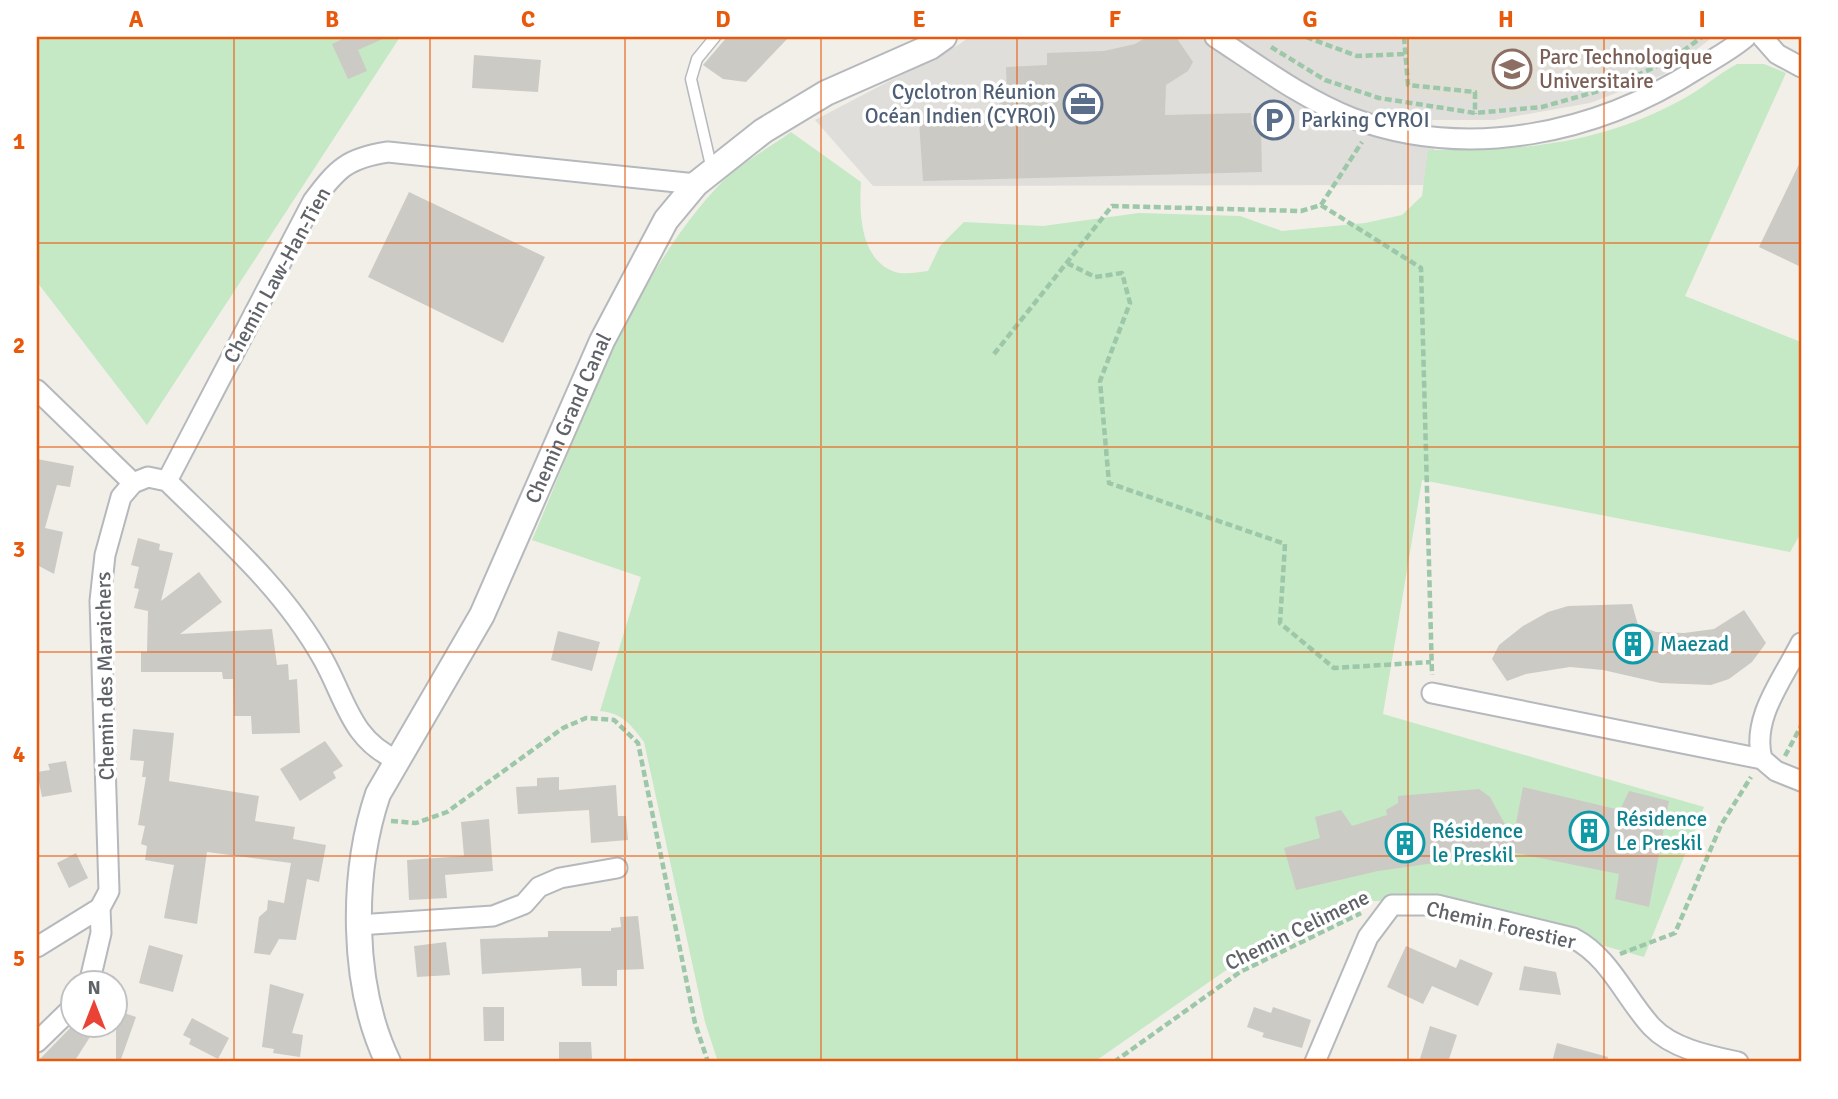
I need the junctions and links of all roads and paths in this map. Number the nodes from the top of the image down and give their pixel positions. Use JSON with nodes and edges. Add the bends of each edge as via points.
{"nodes":[{"id":1,"x":715,"y":37,"type":"edge"},
{"id":2,"x":944,"y":37,"type":"edge"},
{"id":3,"x":1215,"y":37,"type":"edge"},
{"id":4,"x":1306,"y":37,"type":"edge"},
{"id":5,"x":1404,"y":37,"type":"edge"},
{"id":6,"x":1702,"y":37,"type":"edge"},
{"id":7,"x":1746,"y":37,"type":"edge"},
{"id":8,"x":1762,"y":37,"type":"edge"},
{"id":9,"x":1266,"y":44,"type":"dead end"},
{"id":10,"x":1404,"y":54,"type":"junction"},
{"id":11,"x":1677,"y":56,"type":"dead end"},
{"id":12,"x":1665,"y":62,"type":"dead end"},
{"id":13,"x":1801,"y":67,"type":"edge"},
{"id":14,"x":1475,"y":92,"type":"dead end"},
{"id":15,"x":1374,"y":124,"type":"junction"},
{"id":16,"x":704,"y":177,"type":"junction"},
{"id":17,"x":1321,"y":205,"type":"junction"},
{"id":18,"x":1067,"y":263,"type":"junction"},
{"id":19,"x":994,"y":354,"type":"dead end"},
{"id":20,"x":37,"y":390,"type":"edge"},
{"id":21,"x":167,"y":481,"type":"junction"},
{"id":22,"x":134,"y":483,"type":"junction"},
{"id":23,"x":1801,"y":643,"type":"edge"},
{"id":24,"x":1431,"y":662,"type":"junction"},
{"id":25,"x":1432,"y":694,"type":"joint"},
{"id":26,"x":1801,"y":726,"type":"edge"},
{"id":27,"x":1762,"y":759,"type":"junction"},
{"id":28,"x":397,"y":760,"type":"junction"},
{"id":29,"x":1783,"y":760,"type":"dead end"},
{"id":30,"x":1801,"y":781,"type":"edge"},
{"id":31,"x":369,"y":820,"type":"junction"},
{"id":32,"x":617,"y":868,"type":"dead end"},
{"id":33,"x":1392,"y":905,"type":"junction"},
{"id":34,"x":100,"y":908,"type":"junction"},
{"id":35,"x":358,"y":925,"type":"junction"},
{"id":36,"x":37,"y":947,"type":"edge"},
{"id":37,"x":1604,"y":960,"type":"junction"},
{"id":38,"x":92,"y":970,"type":"edge"},
{"id":39,"x":60,"y":1020,"type":"edge"},
{"id":40,"x":37,"y":1042,"type":"edge"},
{"id":41,"x":388,"y":1062,"type":"edge"},
{"id":42,"x":708,"y":1062,"type":"edge"},
{"id":43,"x":1114,"y":1062,"type":"edge"},
{"id":44,"x":1315,"y":1062,"type":"edge"},
{"id":45,"x":1738,"y":1062,"type":"edge"}],
"edges":[{"from":1,"to":16,"type":"lane","via":[[697,59],[691,79]]},
{"from":2,"to":16,"type":"street","name":"Chemin Grand Canal","via":[[826,93],[763,131]]},
{"from":3,"to":15,"type":"street","via":[[1322,104]]},
{"from":4,"to":10,"type":"path","via":[[1357,56]]},
{"from":5,"to":10,"type":"path"},
{"from":6,"to":11,"type":"path"},
{"from":7,"to":15,"type":"street","via":[[1664,89],[1579,125],[1458,139]]},
{"from":8,"to":13,"type":"street","via":[[1777,54]]},
{"from":9,"to":12,"type":"path","via":[[1325,80],[1379,98],[1475,113],[1542,107],[1615,86]]},
{"from":10,"to":14,"type":"path","via":[[1408,85]]},
{"from":15,"to":17,"type":"path"},
{"from":16,"to":21,"type":"street","name":"Chemin Law-Han-Tien","via":[[388,152],[362,156],[336,170],[313,201]]},
{"from":16,"to":28,"type":"street","name":"Chemin Grand Canal","via":[[666,220],[601,341],[482,615]]},
{"from":17,"to":18,"type":"path","via":[[1301,211],[1112,206]]},
{"from":17,"to":24,"type":"path","via":[[1421,268]]},
{"from":18,"to":19,"type":"path"},
{"from":18,"to":24,"type":"path","via":[[1094,277],[1122,272],[1130,303],[1100,382],[1109,483],[1285,544],[1280,623],[1334,668]]},
{"from":20,"to":22,"type":"street"},
{"from":21,"to":22,"type":"street","via":[[148,477]]},
{"from":21,"to":28,"type":"street","via":[[292,610],[323,658],[360,734],[377,751]]},
{"from":22,"to":34,"type":"street","name":"Chemin des Maraichers","via":[[121,497],[112,522],[100,601],[110,873],[109,891]]},
{"from":23,"to":27,"type":"street","via":[[1761,722],[1757,741]]},
{"from":24,"to":25,"type":"path"},
{"from":25,"to":27,"type":"street"},
{"from":26,"to":29,"type":"path"},
{"from":27,"to":30,"type":"street","via":[[1776,771]]},
{"from":27,"to":37,"type":"path","via":[[1721,825],[1675,933]]},
{"from":28,"to":31,"type":"street","name":"Chemin Grand Canal"},
{"from":31,"to":35,"type":"street","name":"Chemin Grand Canal","via":[[358,891]]},
{"from":31,"to":42,"type":"path","via":[[431,820],[563,728],[586,718],[614,720],[638,743],[695,1023]]},
{"from":32,"to":35,"type":"street","via":[[560,878],[539,887],[524,904],[493,916]]},
{"from":33,"to":37,"type":"street","name":"Chemin Forestier","via":[[1437,905],[1573,937]]},
{"from":33,"to":43,"type":"path","name":"Chemin Celimene","via":[[1349,918],[1240,971]]},
{"from":33,"to":44,"type":"street","via":[[1368,937]]},
{"from":34,"to":36,"type":"street"},
{"from":34,"to":38,"type":"street","name":"Chemin des Maraichers","via":[[101,933]]},
{"from":35,"to":41,"type":"street","name":"Chemin Grand Canal","via":[[373,1016]]},
{"from":37,"to":45,"type":"street","name":"Chemin Forestier","via":[[1653,1029],[1693,1051]]},
{"from":39,"to":40,"type":"street"}]}
